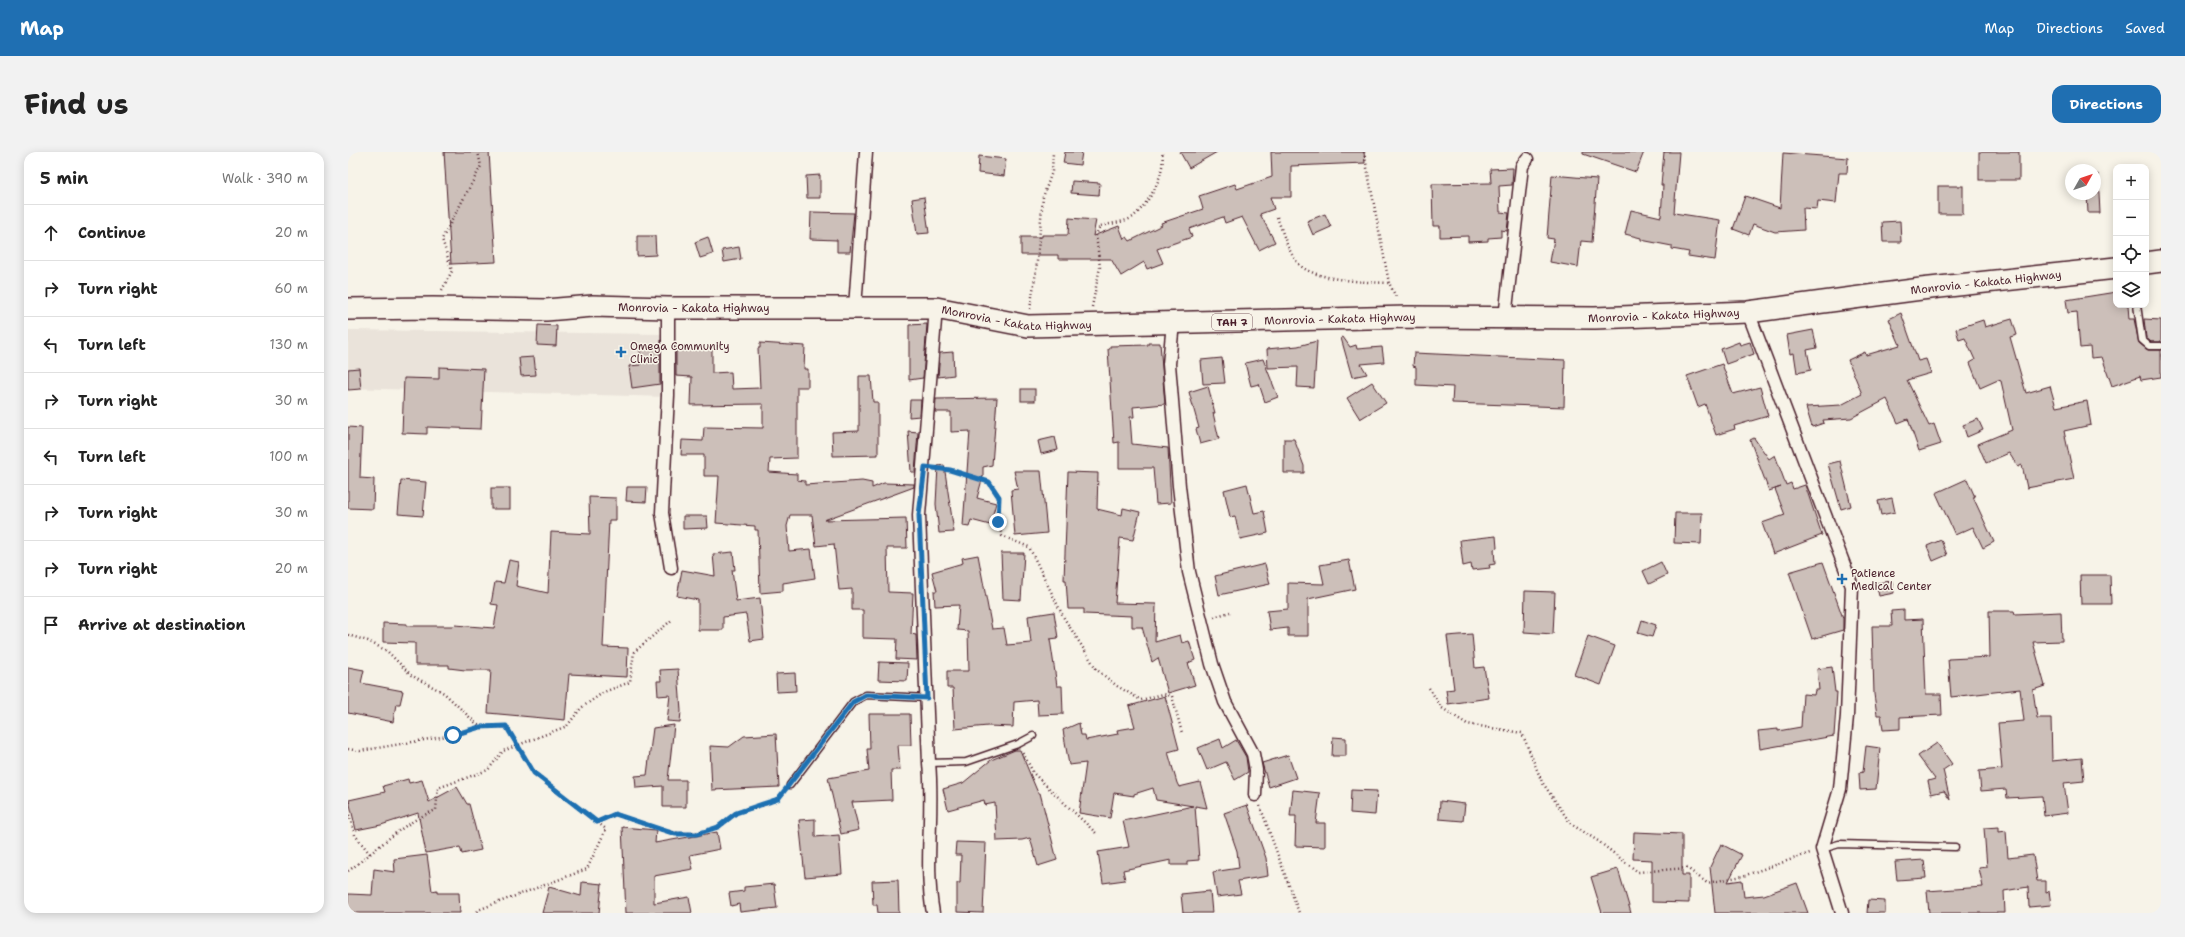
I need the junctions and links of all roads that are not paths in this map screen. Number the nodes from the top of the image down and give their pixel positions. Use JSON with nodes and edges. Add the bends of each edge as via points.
{"nodes":[{"id":1,"x":866,"y":152,"type":"edge"},
{"id":2,"x":1527,"y":159,"type":"dead end"},
{"id":3,"x":2161,"y":261,"type":"edge"},
{"id":4,"x":2149,"y":263,"type":"edge"},
{"id":5,"x":2113,"y":268,"type":"edge"},
{"id":6,"x":668,"y":308,"type":"junction"},
{"id":7,"x":855,"y":308,"type":"junction"},
{"id":8,"x":936,"y":308,"type":"junction"},
{"id":9,"x":2137,"y":308,"type":"edge"},
{"id":10,"x":348,"y":309,"type":"edge"},
{"id":11,"x":1748,"y":312,"type":"junction"},
{"id":12,"x":1505,"y":318,"type":"junction"},
{"id":13,"x":1173,"y":323,"type":"junction"},
{"id":14,"x":2161,"y":346,"type":"edge"},
{"id":15,"x":671,"y":568,"type":"dead end"},
{"id":16,"x":927,"y":698,"type":"junction"},
{"id":17,"x":1033,"y":736,"type":"dead end"},
{"id":18,"x":929,"y":763,"type":"junction"},
{"id":19,"x":790,"y":785,"type":"road end"},
{"id":20,"x":1255,"y":795,"type":"road end"},
{"id":21,"x":1955,"y":847,"type":"dead end"},
{"id":22,"x":1822,"y":849,"type":"junction"},
{"id":23,"x":933,"y":913,"type":"edge"},
{"id":24,"x":1842,"y":913,"type":"edge"}],
"edges":[{"from":1,"to":7,"type":"street"},
{"from":2,"to":12,"type":"street","via":[[1522,166]]},
{"from":3,"to":4,"type":"highway"},
{"from":5,"to":11,"type":"highway","name":"Monrovia - Kakata Highway","number":"TAH 7","via":[[1921,289]]},
{"from":6,"to":7,"type":"highway","name":"Monrovia - Kakata Highway","number":"TAH 7"},
{"from":6,"to":10,"type":"highway","name":"Monrovia - Kakata Highway","number":"TAH 7","via":[[593,306],[546,310]]},
{"from":6,"to":15,"type":"street","via":[[668,395],[662,513]]},
{"from":7,"to":8,"type":"highway","name":"Monrovia - Kakata Highway","number":"TAH 7"},
{"from":8,"to":13,"type":"highway","name":"Monrovia - Kakata Highway","number":"TAH 7","via":[[1028,326]]},
{"from":8,"to":16,"type":"street","via":[[925,467],[919,515]]},
{"from":9,"to":14,"type":"lane","via":[[2142,340],[2149,346]]},
{"from":11,"to":12,"type":"highway","name":"Monrovia - Kakata Highway","number":"TAH 7","via":[[1595,318]]},
{"from":11,"to":22,"type":"street","via":[[1852,586],[1847,716],[1840,788]]},
{"from":12,"to":13,"type":"highway","name":"Monrovia - Kakata Highway","number":"TAH 7","via":[[1408,317]]},
{"from":13,"to":20,"type":"street","via":[[1170,364],[1179,486],[1189,572],[1212,664],[1225,702],[1253,754],[1256,770]]},
{"from":16,"to":18,"type":"street"},
{"from":16,"to":19,"type":"lane","via":[[866,695],[853,702]]},
{"from":17,"to":18,"type":"lane","via":[[1018,744],[966,762]]},
{"from":18,"to":23,"type":"street","via":[[932,792],[929,840],[930,898]]},
{"from":21,"to":22,"type":"lane","via":[[1839,844]]},
{"from":22,"to":24,"type":"street"}]}
